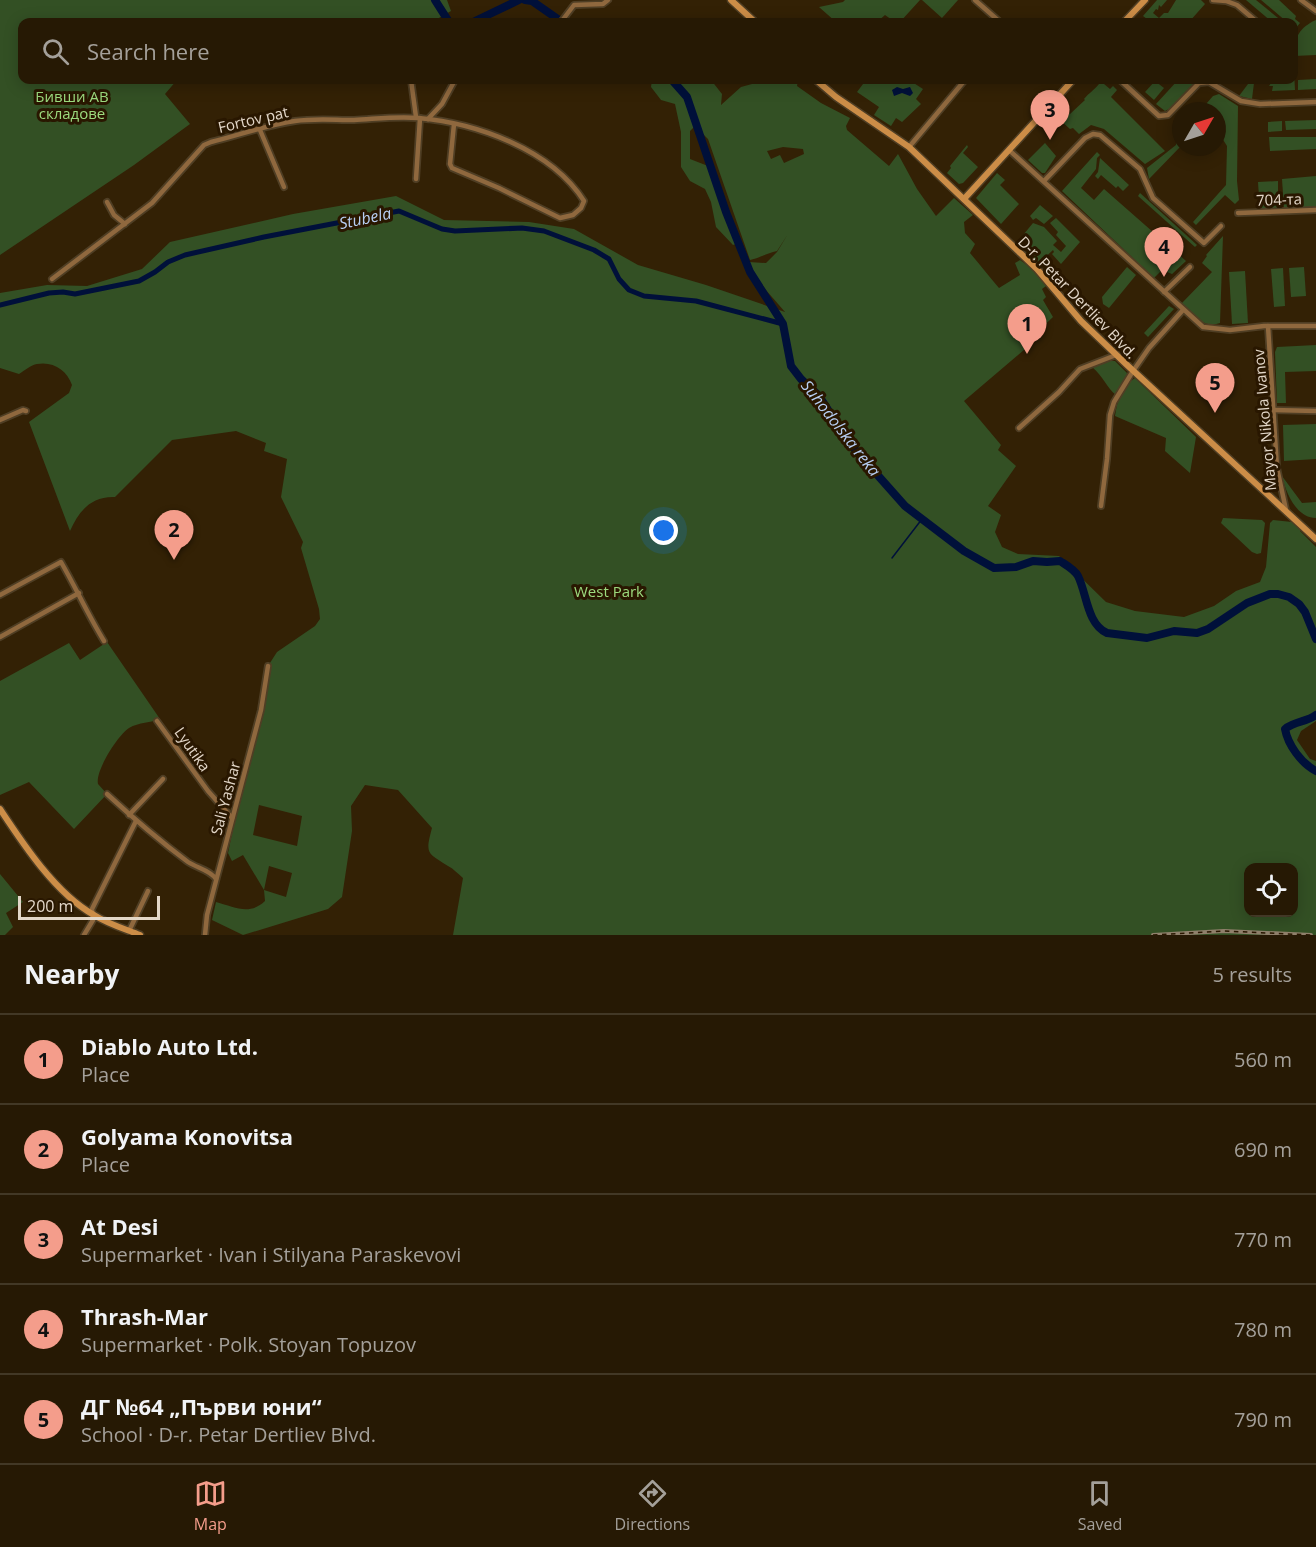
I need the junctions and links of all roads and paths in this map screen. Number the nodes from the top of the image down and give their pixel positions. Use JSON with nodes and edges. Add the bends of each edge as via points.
{"nodes":[{"id":1,"x":608,"y":0,"type":"edge"},
{"id":2,"x":731,"y":0,"type":"edge"},
{"id":3,"x":975,"y":0,"type":"edge"},
{"id":4,"x":1145,"y":0,"type":"edge"},
{"id":5,"x":1214,"y":0,"type":"edge"},
{"id":6,"x":1301,"y":0,"type":"edge"},
{"id":7,"x":1316,"y":11,"type":"edge"},
{"id":8,"x":564,"y":18,"type":"edge"},
{"id":9,"x":751,"y":18,"type":"edge"},
{"id":10,"x":995,"y":18,"type":"edge"},
{"id":11,"x":1128,"y":18,"type":"edge"},
{"id":12,"x":1252,"y":18,"type":"edge"},
{"id":13,"x":412,"y":84,"type":"edge"},
{"id":14,"x":453,"y":84,"type":"edge"},
{"id":15,"x":823,"y":84,"type":"edge"},
{"id":16,"x":962,"y":84,"type":"edge"},
{"id":17,"x":1065,"y":84,"type":"edge"},
{"id":18,"x":1124,"y":84,"type":"edge"},
{"id":19,"x":1198,"y":84,"type":"edge"},
{"id":20,"x":1212,"y":84,"type":"edge"},
{"id":21,"x":1316,"y":102,"type":"edge"},
{"id":22,"x":418,"y":118,"type":"junction"},
{"id":23,"x":428,"y":119,"type":"junction"},
{"id":24,"x":454,"y":124,"type":"junction"},
{"id":25,"x":260,"y":129,"type":"junction"},
{"id":26,"x":909,"y":147,"type":"junction"},
{"id":27,"x":1009,"y":150,"type":"junction"},
{"id":28,"x":416,"y":179,"type":"dead end"},
{"id":29,"x":1044,"y":181,"type":"junction"},
{"id":30,"x":284,"y":188,"type":"dead end"},
{"id":31,"x":964,"y":199,"type":"junction"},
{"id":32,"x":107,"y":202,"type":"dead end"},
{"id":33,"x":1316,"y":210,"type":"edge"},
{"id":34,"x":1240,"y":213,"type":"dead end"},
{"id":35,"x":125,"y":224,"type":"junction"},
{"id":36,"x":1221,"y":226,"type":"dead end"},
{"id":37,"x":1190,"y":267,"type":"dead end"},
{"id":38,"x":52,"y":279,"type":"dead end"},
{"id":39,"x":1164,"y":292,"type":"junction"},
{"id":40,"x":1183,"y":310,"type":"junction"},
{"id":41,"x":1269,"y":326,"type":"junction"},
{"id":42,"x":1316,"y":326,"type":"edge"},
{"id":43,"x":1116,"y":355,"type":"junction"},
{"id":44,"x":1133,"y":371,"type":"junction"},
{"id":45,"x":1273,"y":410,"type":"junction"},
{"id":46,"x":26,"y":411,"type":"dead end"},
{"id":47,"x":1316,"y":411,"type":"edge"},
{"id":48,"x":0,"y":420,"type":"edge"},
{"id":49,"x":1019,"y":428,"type":"dead end"},
{"id":50,"x":1101,"y":506,"type":"dead end"},
{"id":51,"x":1286,"y":510,"type":"junction"},
{"id":52,"x":1316,"y":539,"type":"edge"},
{"id":53,"x":79,"y":593,"type":"junction"},
{"id":54,"x":0,"y":595,"type":"edge"},
{"id":55,"x":0,"y":637,"type":"edge"},
{"id":56,"x":104,"y":641,"type":"dead end"},
{"id":57,"x":268,"y":666,"type":"dead end"},
{"id":58,"x":157,"y":721,"type":"dead end"},
{"id":59,"x":163,"y":779,"type":"dead end"},
{"id":60,"x":107,"y":795,"type":"dead end"},
{"id":61,"x":0,"y":808,"type":"edge"},
{"id":62,"x":129,"y":815,"type":"junction"},
{"id":63,"x":232,"y":818,"type":"junction"},
{"id":64,"x":136,"y":821,"type":"junction"},
{"id":65,"x":216,"y":879,"type":"junction"},
{"id":66,"x":148,"y":891,"type":"dead end"},
{"id":67,"x":92,"y":915,"type":"junction"},
{"id":68,"x":131,"y":933,"type":"edge"},
{"id":69,"x":84,"y":935,"type":"edge"},
{"id":70,"x":140,"y":935,"type":"edge"},
{"id":71,"x":205,"y":935,"type":"edge"}],
"edges":[{"from":1,"to":8,"type":"street","via":[[603,4],[574,5]]},
{"from":2,"to":9,"type":"main road"},
{"from":3,"to":10,"type":"street"},
{"from":4,"to":11,"type":"main road"},
{"from":5,"to":12,"type":"street","via":[[1235,4]]},
{"from":6,"to":7,"type":"street"},
{"from":13,"to":22,"type":"street"},
{"from":14,"to":23,"type":"street"},
{"from":15,"to":26,"type":"main road","name":"D-r. Petar Dertliev Blvd."},
{"from":16,"to":26,"type":"street"},
{"from":17,"to":27,"type":"main road"},
{"from":18,"to":19,"type":"street","via":[[1163,117]]},
{"from":20,"to":21,"type":"street","via":[[1241,101]]},
{"from":22,"to":23,"type":"street","name":"Fortov pat"},
{"from":22,"to":25,"type":"street","name":"Fortov pat","via":[[316,119]]},
{"from":22,"to":28,"type":"street"},
{"from":23,"to":24,"type":"street","name":"Fortov pat"},
{"from":24,"to":24,"type":"street","name":"Fortov pat","via":[[497,135],[531,153],[573,186],[584,201],[580,208],[573,216],[560,218],[452,168]]},
{"from":25,"to":30,"type":"street"},
{"from":25,"to":35,"type":"street","name":"Fortov pat","via":[[204,145],[152,203]]},
{"from":26,"to":31,"type":"main road","name":"D-r. Petar Dertliev Blvd."},
{"from":27,"to":29,"type":"street"},
{"from":27,"to":31,"type":"main road"},
{"from":29,"to":36,"type":"street","via":[[1085,138],[1100,135],[1140,169],[1153,198],[1204,243]]},
{"from":29,"to":39,"type":"street"},
{"from":31,"to":43,"type":"main road","name":"D-r. Petar Dertliev Blvd."},
{"from":32,"to":35,"type":"street"},
{"from":33,"to":34,"type":"street","name":"704-та"},
{"from":35,"to":38,"type":"street","name":"Fortov pat"},
{"from":37,"to":39,"type":"street"},
{"from":39,"to":40,"type":"street"},
{"from":40,"to":41,"type":"street","via":[[1195,322],[1212,329]]},
{"from":40,"to":44,"type":"street"},
{"from":41,"to":42,"type":"street"},
{"from":41,"to":45,"type":"street","name":"Mayor Nikola Ivanov"},
{"from":43,"to":44,"type":"main road","name":"D-r. Petar Dertliev Blvd."},
{"from":43,"to":49,"type":"street","via":[[1080,369]]},
{"from":44,"to":50,"type":"street","via":[[1110,415]]},
{"from":44,"to":51,"type":"main road","name":"D-r. Petar Dertliev Blvd."},
{"from":45,"to":47,"type":"street"},
{"from":45,"to":51,"type":"street","name":"Mayor Nikola Ivanov","via":[[1277,468]]},
{"from":46,"to":48,"type":"street"},
{"from":51,"to":52,"type":"main road","name":"D-r. Petar Dertliev Blvd."},
{"from":53,"to":54,"type":"street","via":[[62,562]]},
{"from":53,"to":55,"type":"street"},
{"from":53,"to":56,"type":"street"},
{"from":57,"to":63,"type":"street","name":"Sali Yashar","via":[[261,710]]},
{"from":58,"to":63,"type":"street","name":"Lyutika"},
{"from":59,"to":62,"type":"street"},
{"from":60,"to":62,"type":"street"},
{"from":61,"to":67,"type":"main road","via":[[39,865]]},
{"from":62,"to":64,"type":"street"},
{"from":63,"to":65,"type":"street","name":"Sali Yashar"},
{"from":64,"to":65,"type":"street"},
{"from":64,"to":67,"type":"street"},
{"from":65,"to":71,"type":"street","name":"Sali Yashar"},
{"from":66,"to":68,"type":"street"},
{"from":67,"to":68,"type":"main road"},
{"from":67,"to":69,"type":"street"},
{"from":68,"to":70,"type":"main road"}]}
